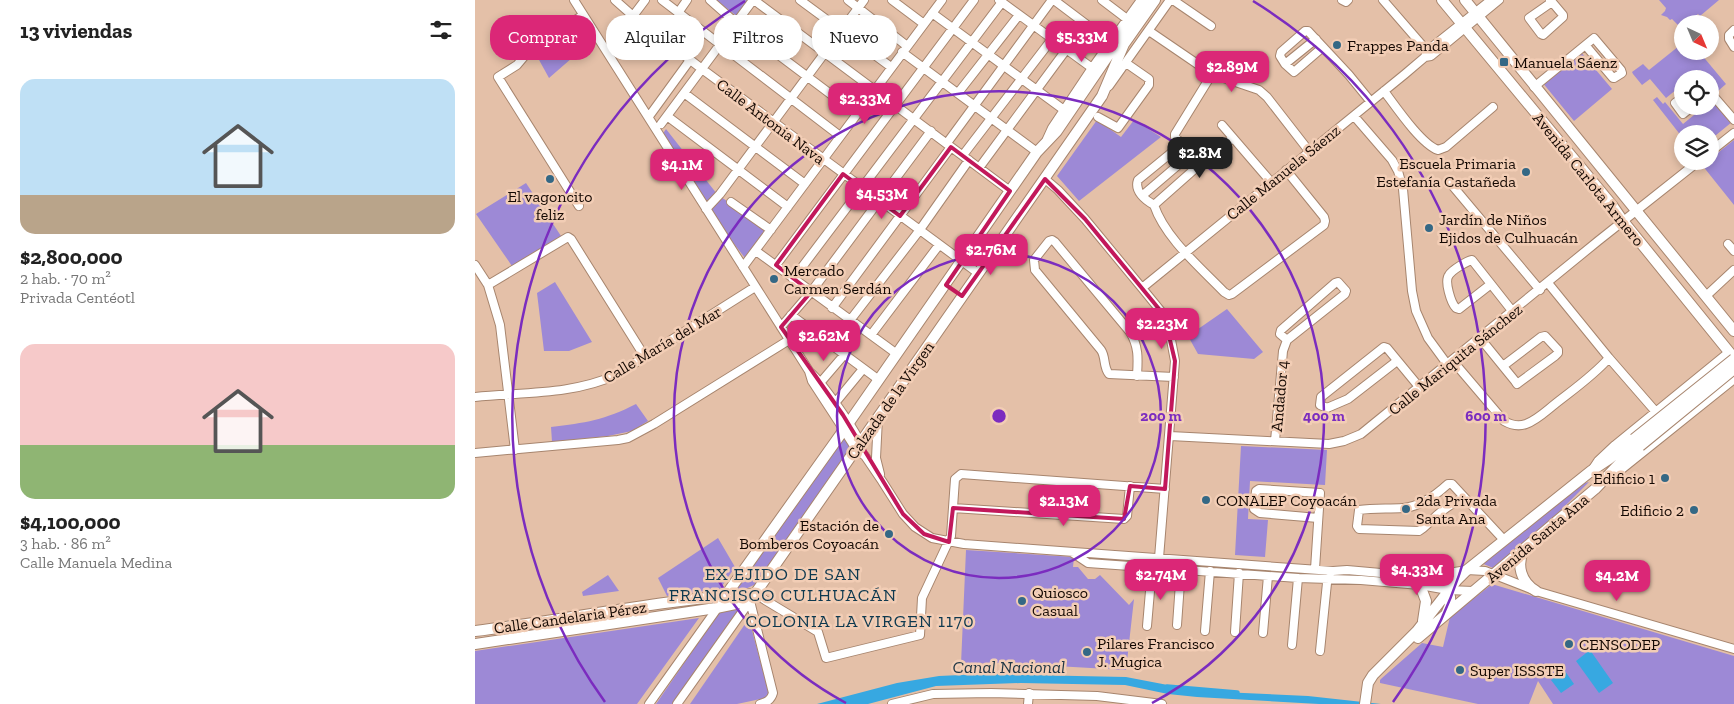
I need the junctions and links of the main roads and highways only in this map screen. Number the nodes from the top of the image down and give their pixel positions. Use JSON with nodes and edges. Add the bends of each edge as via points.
{"nodes":[{"id":1,"x":1149,"y":0,"type":"edge"},
{"id":2,"x":1155,"y":0,"type":"edge"},
{"id":3,"x":1442,"y":0,"type":"edge"},
{"id":4,"x":1465,"y":0,"type":"edge"},
{"id":5,"x":1734,"y":331,"type":"edge"},
{"id":6,"x":1732,"y":356,"type":"edge"},
{"id":7,"x":1734,"y":369,"type":"edge"},
{"id":8,"x":1637,"y":442,"type":"junction"},
{"id":9,"x":1527,"y":546,"type":"junction"},
{"id":10,"x":1437,"y":575,"type":"road end"},
{"id":11,"x":1420,"y":585,"type":"road end"},
{"id":12,"x":1448,"y":590,"type":"junction"},
{"id":13,"x":1536,"y":591,"type":"road end"},
{"id":14,"x":726,"y":595,"type":"junction"},
{"id":15,"x":752,"y":597,"type":"junction"},
{"id":16,"x":1446,"y":613,"type":"junction"},
{"id":17,"x":1422,"y":625,"type":"junction"},
{"id":18,"x":475,"y":631,"type":"edge"},
{"id":19,"x":475,"y":644,"type":"edge"},
{"id":20,"x":1366,"y":696,"type":"edge"}],
"edges":[{"from":1,"to":14,"type":"main road","name":"Calzada de la Virgen","via":[[1096,67],[1057,131],[1037,152]]},
{"from":2,"to":15,"type":"main road","name":"Calzada de la Virgen","via":[[1124,44],[1102,96]]},
{"from":3,"to":6,"type":"main road","name":"Avenida Carlota Armero"},
{"from":4,"to":5,"type":"main road","name":"Avenida Carlota Armero"},
{"from":6,"to":8,"type":"main road","name":"Avenida Santa Ana","bridge":true},
{"from":7,"to":8,"type":"main road","name":"Avenida Santa Ana","bridge":true},
{"from":8,"to":9,"type":"main road","name":"Avenida Santa Ana","via":[[1595,489]]},
{"from":8,"to":12,"type":"main road","name":"Avenida Santa Ana","via":[[1591,471],[1467,570]]},
{"from":9,"to":13,"type":"main road","via":[[1521,557],[1520,570]]},
{"from":9,"to":16,"type":"main road","name":"Avenida Santa Ana"},
{"from":10,"to":12,"type":"main road"},
{"from":11,"to":17,"type":"main road","via":[[1426,600]]},
{"from":12,"to":16,"type":"main road","via":[[1451,599]]},
{"from":12,"to":17,"type":"main road","name":"Avenida Santa Ana"},
{"from":14,"to":15,"type":"main road","name":"Calle Candelaria Pérez"},
{"from":14,"to":18,"type":"main road","name":"Calle Candelaria Pérez"},
{"from":15,"to":19,"type":"main road","name":"Calle Candelaria Pérez","via":[[717,608]]},
{"from":16,"to":20,"type":"main road","name":"Avenida Santa Ana","via":[[1386,668]]},
{"from":17,"to":20,"type":"main road","name":"Avenida Santa Ana","via":[[1376,670],[1368,683]]}]}
